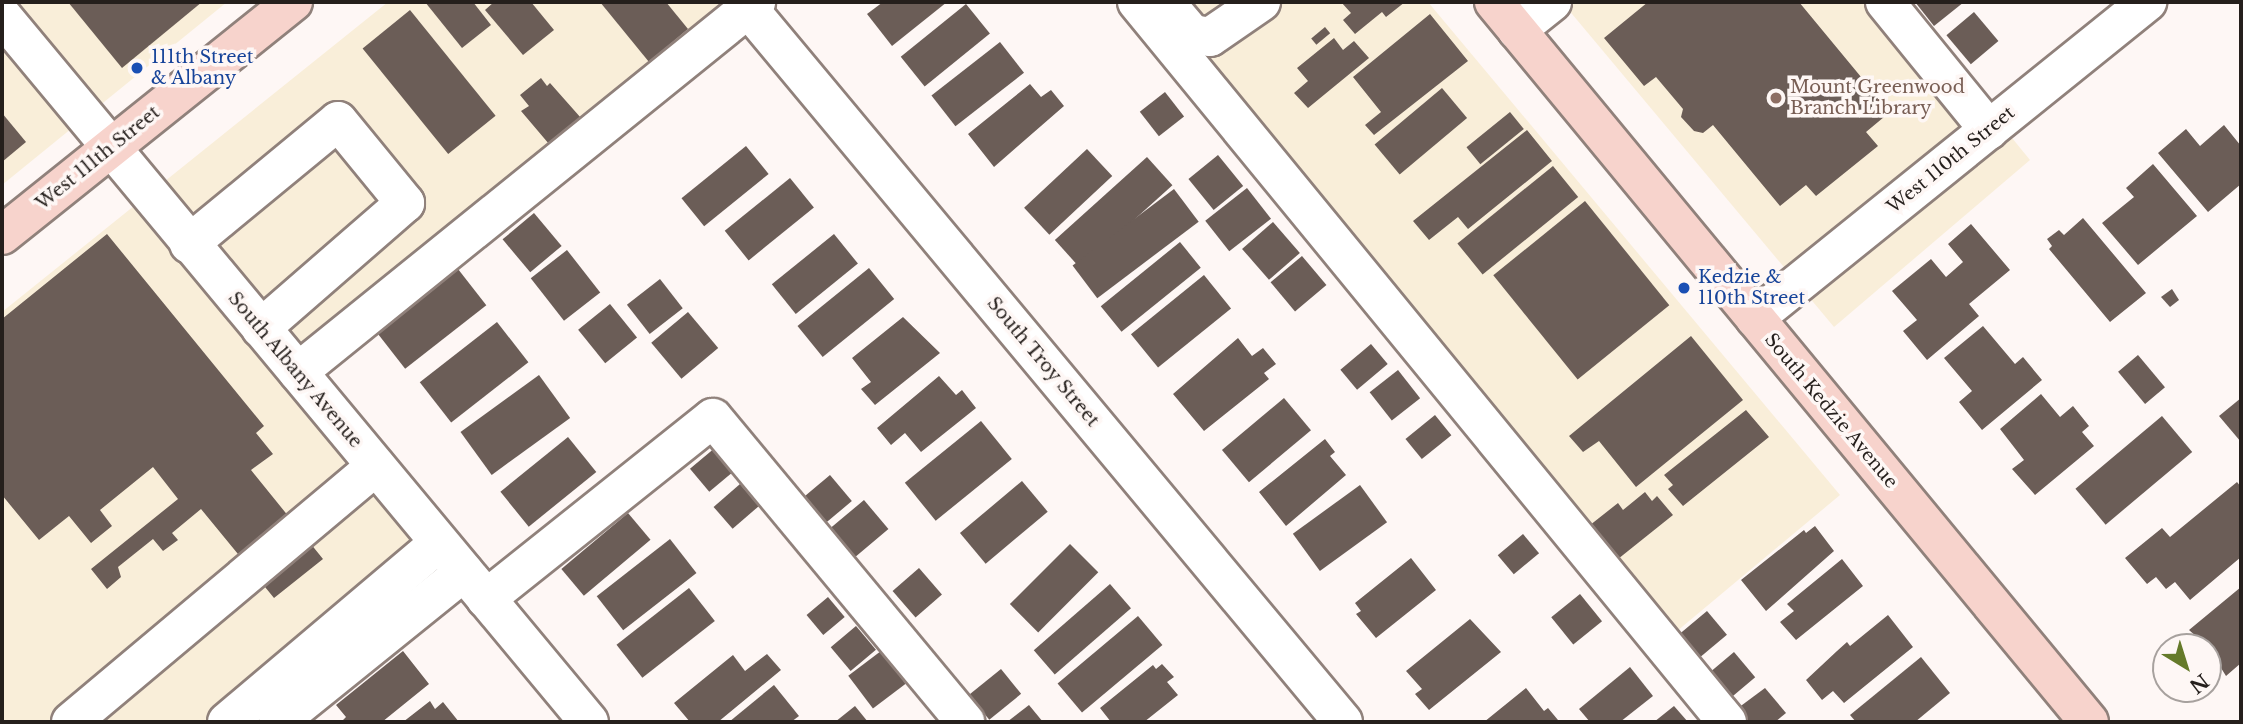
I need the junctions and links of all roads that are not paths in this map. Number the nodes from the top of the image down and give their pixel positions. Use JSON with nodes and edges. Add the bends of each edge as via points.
{"nodes":[{"id":1,"x":293,"y":2,"type":"edge"},
{"id":2,"x":1137,"y":2,"type":"edge"},
{"id":3,"x":1165,"y":2,"type":"edge"},
{"id":4,"x":1261,"y":2,"type":"edge"},
{"id":5,"x":1552,"y":2,"type":"edge"},
{"id":6,"x":1885,"y":2,"type":"edge"},
{"id":7,"x":2147,"y":2,"type":"edge"},
{"id":8,"x":749,"y":4,"type":"edge"},
{"id":9,"x":2,"y":16,"type":"edge"},
{"id":10,"x":1505,"y":16,"type":"edge"},
{"id":11,"x":1989,"y":130,"type":"junction"},
{"id":12,"x":109,"y":149,"type":"junction"},
{"id":13,"x":2,"y":235,"type":"edge"},
{"id":14,"x":189,"y":244,"type":"junction"},
{"id":15,"x":1755,"y":318,"type":"junction"},
{"id":16,"x":261,"y":328,"type":"junction"},
{"id":17,"x":298,"y":372,"type":"junction"},
{"id":18,"x":376,"y":466,"type":"junction"},
{"id":19,"x":439,"y":543,"type":"junction"},
{"id":20,"x":475,"y":585,"type":"junction"},
{"id":21,"x":71,"y":722,"type":"edge"},
{"id":22,"x":227,"y":722,"type":"edge"},
{"id":23,"x":278,"y":722,"type":"edge"},
{"id":24,"x":589,"y":722,"type":"edge"},
{"id":25,"x":965,"y":722,"type":"edge"},
{"id":26,"x":1343,"y":722,"type":"edge"},
{"id":27,"x":1727,"y":722,"type":"edge"},
{"id":28,"x":2088,"y":722,"type":"edge"}],
"edges":[{"from":1,"to":12,"type":"main road","name":"West 111th Street"},
{"from":2,"to":27,"type":"street"},
{"from":3,"to":4,"type":"street","via":[[1192,34],[1210,37]]},
{"from":5,"to":10,"type":"street"},
{"from":6,"to":11,"type":"street"},
{"from":7,"to":11,"type":"street","name":"West 110th Street"},
{"from":8,"to":17,"type":"street"},
{"from":8,"to":26,"type":"street","name":"South Troy Street"},
{"from":9,"to":12,"type":"street","name":"South Albany Avenue"},
{"from":10,"to":15,"type":"main road","name":"South Kedzie Avenue"},
{"from":11,"to":15,"type":"street","name":"West 110th Street"},
{"from":12,"to":13,"type":"main road","name":"West 111th Street"},
{"from":12,"to":14,"type":"street","name":"South Albany Avenue"},
{"from":14,"to":16,"type":"street","name":"South Albany Avenue"},
{"from":14,"to":16,"type":"street","via":[[338,121],[405,203]]},
{"from":15,"to":28,"type":"main road","name":"South Kedzie Avenue"},
{"from":16,"to":17,"type":"street","name":"South Albany Avenue"},
{"from":17,"to":18,"type":"street","name":"South Albany Avenue"},
{"from":18,"to":19,"type":"street","name":"South Albany Avenue"},
{"from":18,"to":21,"type":"street"},
{"from":19,"to":20,"type":"street","name":"South Albany Avenue"},
{"from":19,"to":22,"type":"street"},
{"from":20,"to":23,"type":"street"},
{"from":20,"to":24,"type":"street","name":"South Albany Avenue"},
{"from":20,"to":25,"type":"street","via":[[713,418]]}]}
